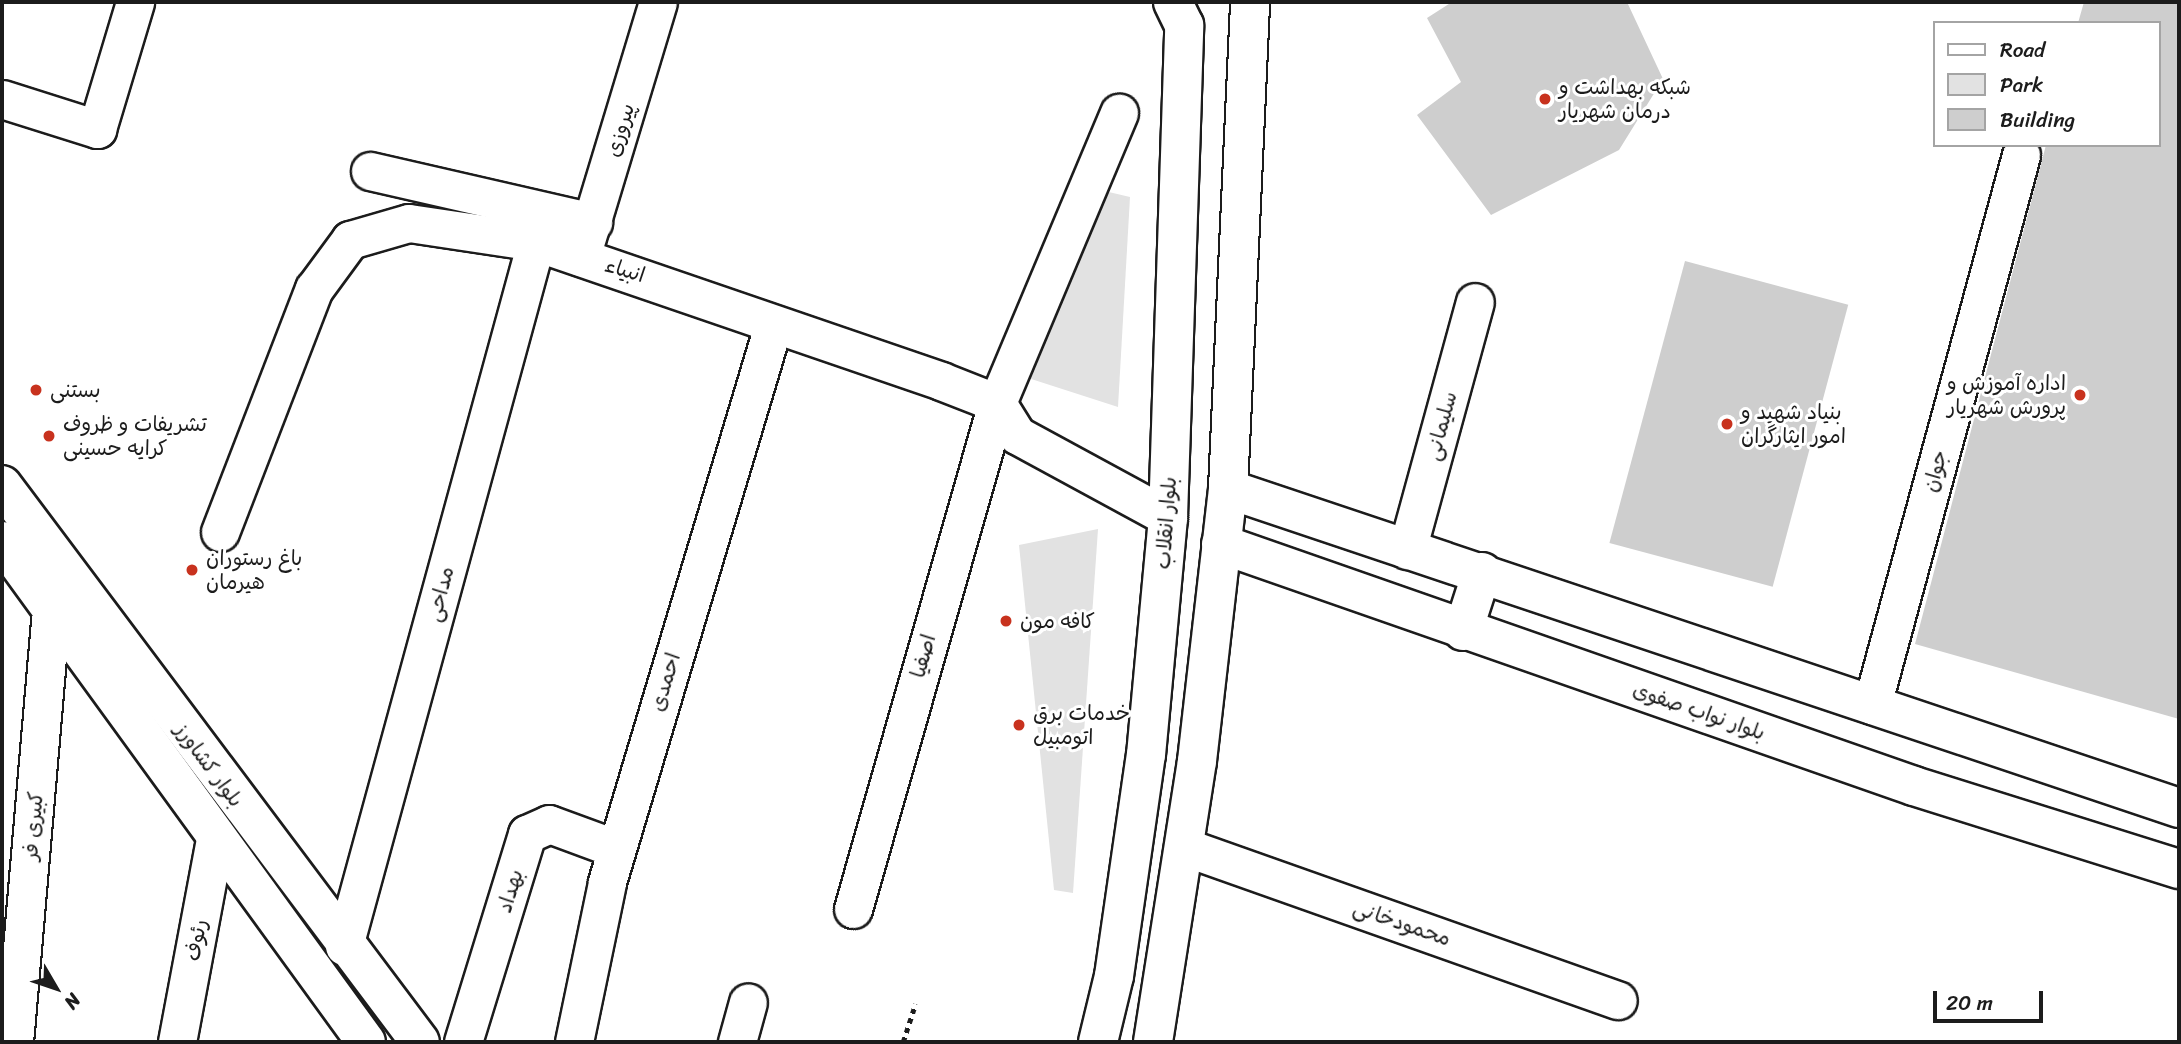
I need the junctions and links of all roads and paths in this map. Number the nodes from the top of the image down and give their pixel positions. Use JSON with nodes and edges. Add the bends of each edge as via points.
{"nodes":[{"id":1,"x":135,"y":2,"type":"edge"},
{"id":2,"x":659,"y":2,"type":"edge"},
{"id":3,"x":1173,"y":2,"type":"edge"},
{"id":4,"x":1250,"y":2,"type":"edge"},
{"id":5,"x":2,"y":99,"type":"edge"},
{"id":6,"x":1119,"y":113,"type":"dead end"},
{"id":7,"x":2021,"y":155,"type":"dead end"},
{"id":8,"x":370,"y":171,"type":"dead end"},
{"id":9,"x":593,"y":222,"type":"junction"},
{"id":10,"x":536,"y":242,"type":"junction"},
{"id":11,"x":581,"y":257,"type":"junction"},
{"id":12,"x":1475,"y":302,"type":"dead end"},
{"id":13,"x":773,"y":326,"type":"junction"},
{"id":14,"x":997,"y":403,"type":"junction"},
{"id":15,"x":2,"y":485,"type":"edge"},
{"id":16,"x":1228,"y":489,"type":"junction"},
{"id":17,"x":1168,"y":517,"type":"junction"},
{"id":18,"x":220,"y":532,"type":"dead end"},
{"id":19,"x":2,"y":541,"type":"edge"},
{"id":20,"x":1221,"y":544,"type":"junction"},
{"id":21,"x":1407,"y":550,"type":"junction"},
{"id":22,"x":1482,"y":572,"type":"junction"},
{"id":23,"x":51,"y":609,"type":"junction"},
{"id":24,"x":1463,"y":631,"type":"junction"},
{"id":25,"x":1871,"y":705,"type":"junction"},
{"id":26,"x":2179,"y":808,"type":"edge"},
{"id":27,"x":215,"y":838,"type":"junction"},
{"id":28,"x":1185,"y":847,"type":"junction"},
{"id":29,"x":617,"y":849,"type":"junction"},
{"id":30,"x":2179,"y":869,"type":"edge"},
{"id":31,"x":853,"y":909,"type":"dead end"},
{"id":32,"x":344,"y":946,"type":"junction"},
{"id":33,"x":1618,"y":1000,"type":"dead end"},
{"id":34,"x":748,"y":1002,"type":"dead end"},
{"id":35,"x":915,"y":1004,"type":"dead end"},
{"id":36,"x":1162,"y":1040,"type":"edge"},
{"id":37,"x":14,"y":1042,"type":"edge"},
{"id":38,"x":177,"y":1042,"type":"edge"},
{"id":39,"x":366,"y":1042,"type":"edge"},
{"id":40,"x":420,"y":1042,"type":"edge"},
{"id":41,"x":463,"y":1042,"type":"edge"},
{"id":42,"x":574,"y":1042,"type":"edge"},
{"id":43,"x":737,"y":1042,"type":"edge"},
{"id":44,"x":902,"y":1042,"type":"edge"},
{"id":45,"x":1098,"y":1042,"type":"edge"}],
"edges":[{"from":1,"to":5,"type":"street","via":[[97,128]]},
{"from":2,"to":9,"type":"street","name":"پیروزی"},
{"from":3,"to":17,"type":"street","name":"بلوار انقلاب","via":[[1184,25]]},
{"from":4,"to":16,"type":"street"},
{"from":6,"to":14,"type":"street","name":"اصفیا"},
{"from":7,"to":25,"type":"street","name":"جوان"},
{"from":8,"to":9,"type":"street"},
{"from":9,"to":11,"type":"street","name":"پیروزی"},
{"from":10,"to":11,"type":"street","name":"انبیاء"},
{"from":10,"to":18,"type":"street","name":"انبیاء","via":[[409,223],[350,240],[314,289]]},
{"from":10,"to":32,"type":"street","name":"مداحی"},
{"from":11,"to":13,"type":"street","name":"انبیاء"},
{"from":12,"to":21,"type":"street","name":"سلیمانی"},
{"from":13,"to":14,"type":"street","name":"انبیاء"},
{"from":13,"to":29,"type":"street","name":"احمدی"},
{"from":14,"to":17,"type":"street","via":[[1017,435]]},
{"from":14,"to":31,"type":"street","name":"اصفیا"},
{"from":15,"to":32,"type":"street","name":"بلوار کشاورز"},
{"from":16,"to":20,"type":"street"},
{"from":16,"to":21,"type":"street"},
{"from":17,"to":45,"type":"street","name":"بلوار انقلاب","via":[[1146,755],[1114,976]]},
{"from":19,"to":23,"type":"street","name":"بلوار کشاورز"},
{"from":20,"to":24,"type":"street","name":"بلوار نواب صفوی"},
{"from":20,"to":28,"type":"street"},
{"from":21,"to":22,"type":"street"},
{"from":22,"to":24,"type":"street"},
{"from":22,"to":25,"type":"street"},
{"from":23,"to":27,"type":"street","name":"بلوار کشاورز"},
{"from":23,"to":37,"type":"street","name":"کبیری فر"},
{"from":24,"to":30,"type":"street","name":"بلوار نواب صفوی","via":[[1914,786]]},
{"from":25,"to":26,"type":"street"},
{"from":27,"to":38,"type":"street","name":"رئوف"},
{"from":27,"to":39,"type":"street","name":"بلوار کشاورز"},
{"from":28,"to":33,"type":"street","name":"محمودخانی"},
{"from":28,"to":36,"type":"street"},
{"from":29,"to":41,"type":"street","name":"بهداد","via":[[549,824],[527,834]]},
{"from":29,"to":42,"type":"street","name":"احمدی"},
{"from":32,"to":40,"type":"street","name":"بلوار کشاورز"},
{"from":34,"to":43,"type":"street"},
{"from":35,"to":44,"type":"path"}]}
